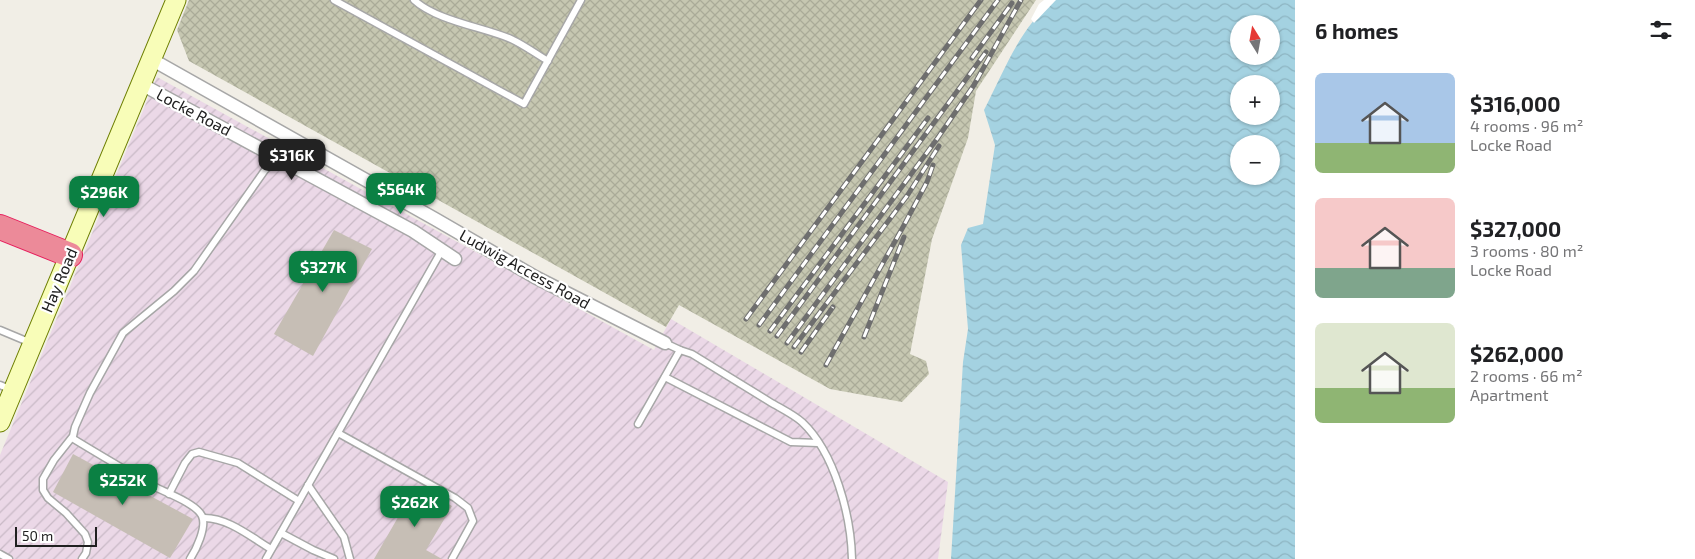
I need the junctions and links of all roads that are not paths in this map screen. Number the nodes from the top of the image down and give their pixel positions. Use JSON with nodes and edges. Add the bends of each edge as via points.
{"nodes":[{"id":1,"x":176,"y":0,"type":"edge"},
{"id":2,"x":334,"y":0,"type":"edge"},
{"id":3,"x":414,"y":0,"type":"edge"},
{"id":4,"x":581,"y":0,"type":"edge"},
{"id":5,"x":152,"y":59,"type":"junction"},
{"id":6,"x":548,"y":60,"type":"junction"},
{"id":7,"x":141,"y":84,"type":"junction"},
{"id":8,"x":278,"y":158,"type":"junction"},
{"id":9,"x":0,"y":227,"type":"edge"},
{"id":10,"x":442,"y":250,"type":"junction"},
{"id":11,"x":70,"y":255,"type":"junction"},
{"id":12,"x":454,"y":259,"type":"dead end"},
{"id":13,"x":0,"y":330,"type":"edge"},
{"id":14,"x":665,"y":343,"type":"joint"},
{"id":15,"x":33,"y":344,"type":"junction"},
{"id":16,"x":680,"y":350,"type":"junction"},
{"id":17,"x":665,"y":377,"type":"junction"},
{"id":18,"x":7,"y":388,"type":"edge"},
{"id":19,"x":0,"y":422,"type":"edge"},
{"id":20,"x":638,"y":424,"type":"dead end"},
{"id":21,"x":338,"y":433,"type":"junction"},
{"id":22,"x":72,"y":438,"type":"junction"},
{"id":23,"x":818,"y":443,"type":"junction"},
{"id":24,"x":308,"y":485,"type":"junction"},
{"id":25,"x":169,"y":494,"type":"junction"},
{"id":26,"x":299,"y":501,"type":"junction"},
{"id":27,"x":203,"y":518,"type":"junction"},
{"id":28,"x":281,"y":533,"type":"junction"},
{"id":29,"x":272,"y":549,"type":"junction"},
{"id":30,"x":0,"y":554,"type":"edge"},
{"id":31,"x":9,"y":559,"type":"edge"},
{"id":32,"x":82,"y":559,"type":"edge"},
{"id":33,"x":190,"y":559,"type":"edge"},
{"id":34,"x":266,"y":559,"type":"edge"},
{"id":35,"x":334,"y":559,"type":"edge"},
{"id":36,"x":350,"y":559,"type":"edge"},
{"id":37,"x":452,"y":559,"type":"edge"},
{"id":38,"x":852,"y":559,"type":"edge"}],
"edges":[{"from":1,"to":5,"type":"main road","name":"Hay Road"},
{"from":2,"to":6,"type":"lane","via":[[524,104]]},
{"from":3,"to":6,"type":"lane","via":[[423,8],[512,40]]},
{"from":4,"to":6,"type":"lane"},
{"from":5,"to":7,"type":"main road","name":"Hay Road"},
{"from":5,"to":14,"type":"street","name":"Ludwig Access Road","via":[[535,277]]},
{"from":7,"to":8,"type":"street","name":"Locke Road"},
{"from":7,"to":11,"type":"main road","name":"Hay Road"},
{"from":8,"to":10,"type":"street","name":"Locke Road","via":[[413,230]]},
{"from":8,"to":22,"type":"lane","via":[[265,170],[194,271],[123,333],[90,393]]},
{"from":9,"to":11,"type":"highway"},
{"from":10,"to":12,"type":"street","name":"Locke Road"},
{"from":10,"to":21,"type":"lane"},
{"from":11,"to":15,"type":"main road","name":"Hay Road"},
{"from":13,"to":15,"type":"lane"},
{"from":14,"to":16,"type":"lane"},
{"from":15,"to":18,"type":"main road","name":"Hay Road"},
{"from":16,"to":17,"type":"lane"},
{"from":16,"to":23,"type":"lane","via":[[692,354],[802,422]]},
{"from":17,"to":20,"type":"lane"},
{"from":17,"to":23,"type":"lane","via":[[791,442]]},
{"from":18,"to":19,"type":"main road","name":"Hay Road"},
{"from":21,"to":24,"type":"lane"},
{"from":21,"to":37,"type":"lane","via":[[468,508],[473,521]]},
{"from":22,"to":25,"type":"lane"},
{"from":22,"to":32,"type":"lane","via":[[54,460],[43,480],[43,490],[85,534],[88,542]]},
{"from":23,"to":38,"type":"lane","via":[[843,499],[852,538]]},
{"from":24,"to":26,"type":"lane"},
{"from":24,"to":36,"type":"lane","via":[[344,537]]},
{"from":25,"to":26,"type":"lane","via":[[185,463],[198,452],[238,463]]},
{"from":25,"to":27,"type":"lane","via":[[198,511]]},
{"from":26,"to":28,"type":"lane"},
{"from":27,"to":29,"type":"lane","via":[[227,523]]},
{"from":27,"to":33,"type":"lane","via":[[200,539]]},
{"from":28,"to":29,"type":"lane"},
{"from":28,"to":35,"type":"lane"},
{"from":29,"to":34,"type":"lane"},
{"from":30,"to":31,"type":"lane"}]}
